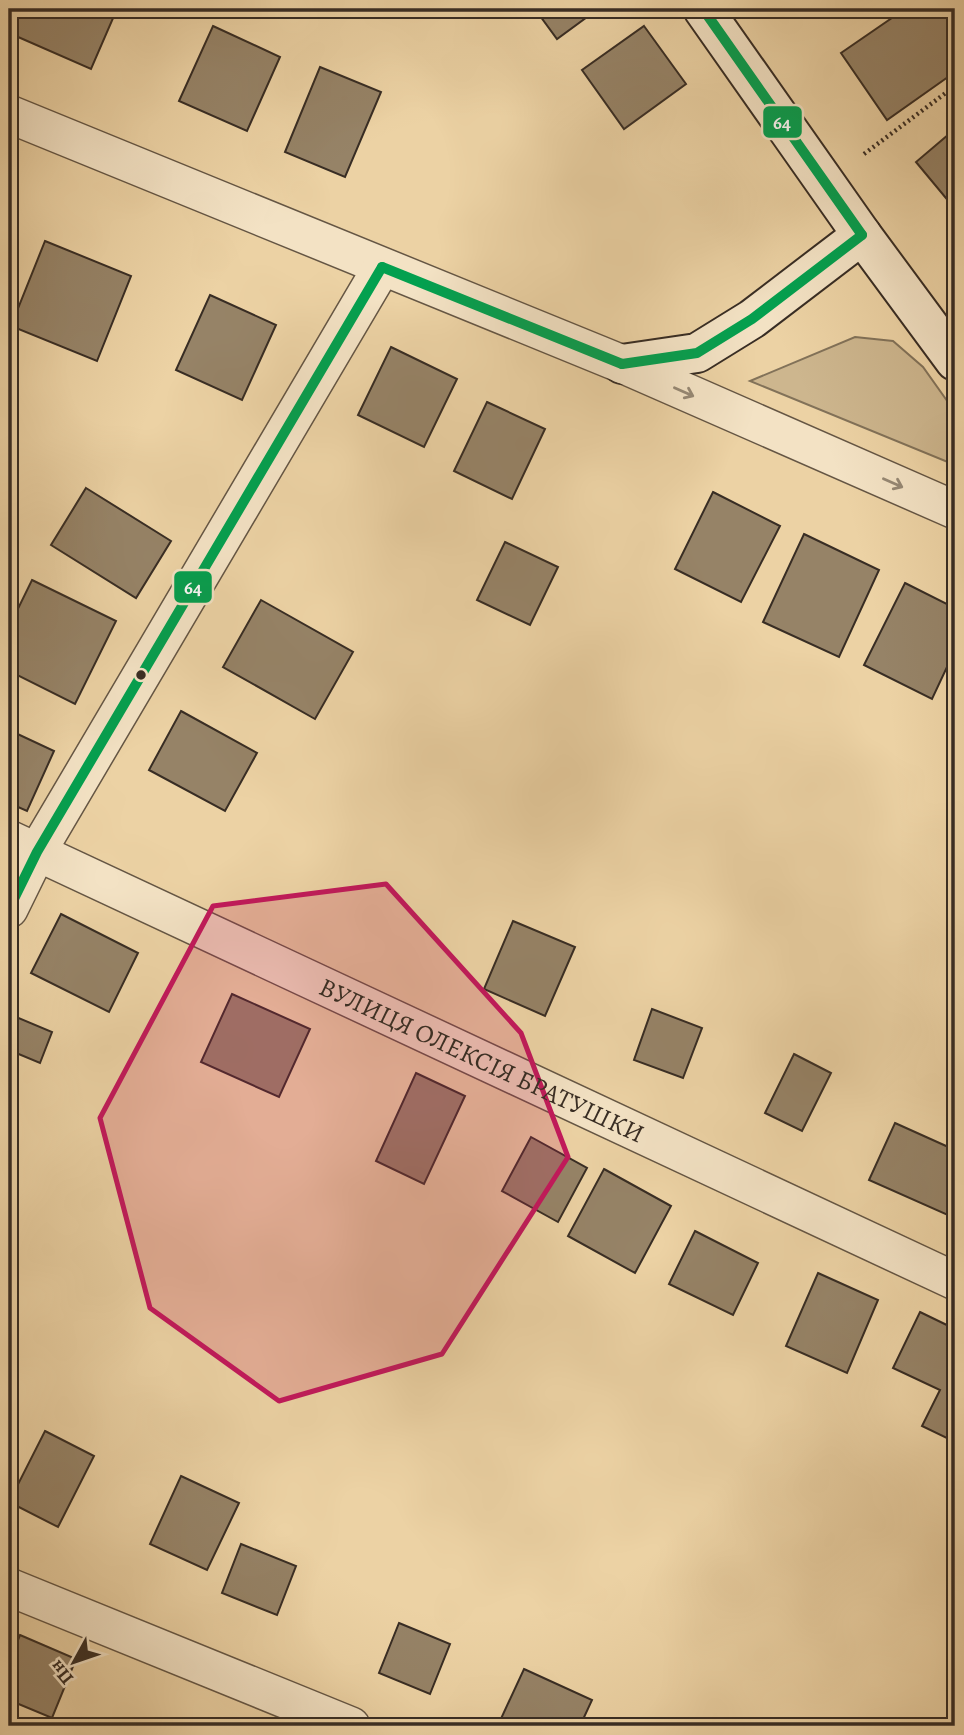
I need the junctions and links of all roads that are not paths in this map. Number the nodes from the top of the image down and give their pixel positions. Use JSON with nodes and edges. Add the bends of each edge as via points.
{"nodes":[{"id":1,"x":703,"y":9,"type":"edge"},
{"id":2,"x":9,"y":114,"type":"edge"},
{"id":3,"x":862,"y":235,"type":"junction"},
{"id":4,"x":382,"y":267,"type":"junction"},
{"id":5,"x":955,"y":361,"type":"edge"},
{"id":6,"x":622,"y":364,"type":"junction"},
{"id":7,"x":955,"y":510,"type":"edge"},
{"id":8,"x":23,"y":846,"type":"edge"},
{"id":9,"x":9,"y":909,"type":"edge"},
{"id":10,"x":955,"y":1281,"type":"edge"},
{"id":11,"x":9,"y":1587,"type":"edge"},
{"id":12,"x":351,"y":1726,"type":"edge"}],
"edges":[{"from":1,"to":3,"type":"main road"},
{"from":2,"to":4,"type":"street"},
{"from":3,"to":5,"type":"main road"},
{"from":3,"to":6,"type":"main road","via":[[752,319],[697,352]]},
{"from":4,"to":6,"type":"street"},
{"from":4,"to":8,"type":"street"},
{"from":6,"to":7,"type":"street","one_way":true},
{"from":8,"to":9,"type":"street"},
{"from":8,"to":10,"type":"street","name":"ВУЛИЦЯ ОЛЕКСІЯ БРАТУШКИ"},
{"from":11,"to":12,"type":"street"}]}
